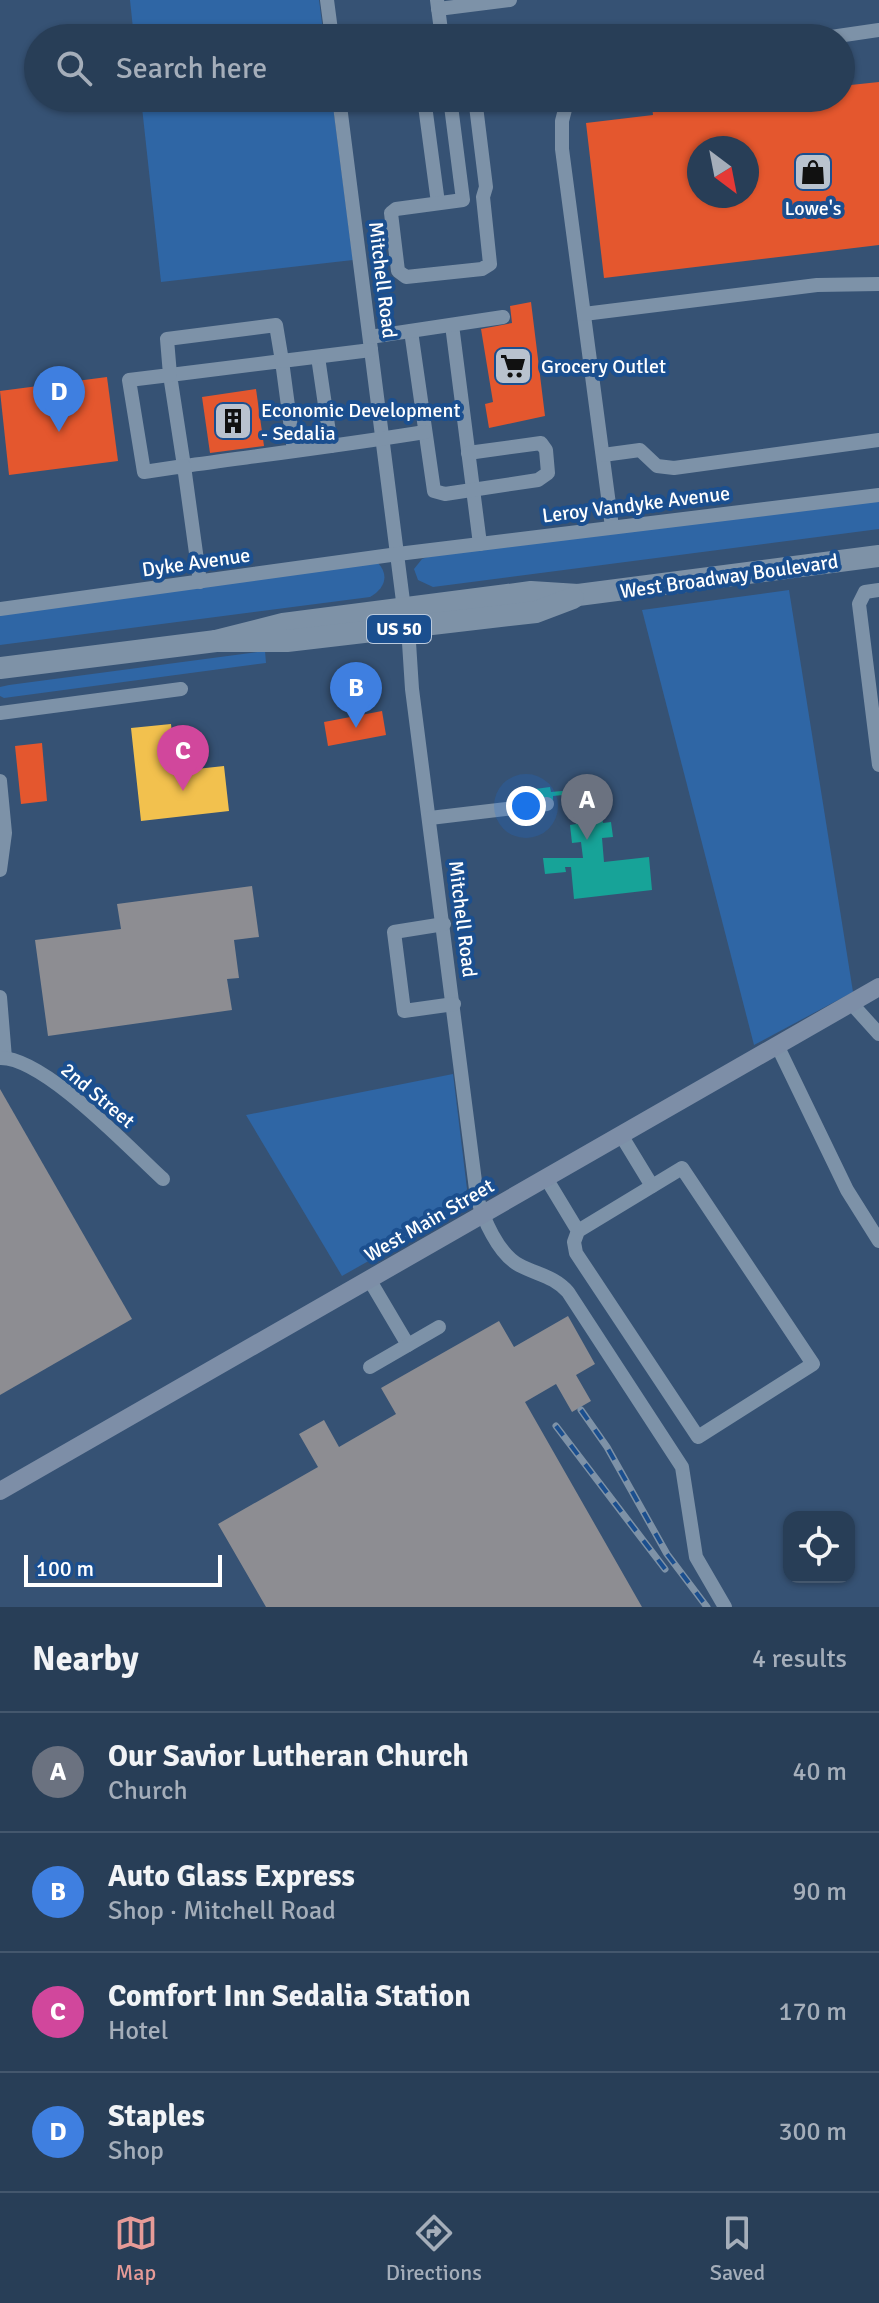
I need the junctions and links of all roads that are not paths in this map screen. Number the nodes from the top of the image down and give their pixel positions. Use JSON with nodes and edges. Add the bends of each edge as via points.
{"nodes":[{"id":1,"x":327,"y":0,"type":"edge"},
{"id":2,"x":510,"y":0,"type":"edge"},
{"id":3,"x":438,"y":5,"type":"edge"},
{"id":4,"x":330,"y":24,"type":"edge"},
{"id":5,"x":879,"y":30,"type":"edge"},
{"id":6,"x":855,"y":33,"type":"edge"},
{"id":7,"x":341,"y":112,"type":"edge"},
{"id":8,"x":426,"y":112,"type":"edge"},
{"id":9,"x":452,"y":112,"type":"edge"},
{"id":10,"x":477,"y":112,"type":"edge"},
{"id":11,"x":564,"y":112,"type":"edge"},
{"id":12,"x":483,"y":197,"type":"junction"},
{"id":13,"x":463,"y":200,"type":"junction"},
{"id":14,"x":438,"y":203,"type":"junction"},
{"id":15,"x":879,"y":284,"type":"edge"},
{"id":16,"x":584,"y":314,"type":"junction"},
{"id":17,"x":503,"y":317,"type":"dead end"},
{"id":18,"x":452,"y":325,"type":"junction"},
{"id":19,"x":411,"y":331,"type":"junction"},
{"id":20,"x":371,"y":343,"type":"junction"},
{"id":21,"x":318,"y":357,"type":"junction"},
{"id":22,"x":282,"y":361,"type":"junction"},
{"id":23,"x":170,"y":375,"type":"junction"},
{"id":24,"x":425,"y":432,"type":"junction"},
{"id":25,"x":383,"y":439,"type":"junction"},
{"id":26,"x":879,"y":440,"type":"edge"},
{"id":27,"x":331,"y":446,"type":"junction"},
{"id":28,"x":294,"y":451,"type":"junction"},
{"id":29,"x":468,"y":453,"type":"junction"},
{"id":30,"x":603,"y":455,"type":"junction"},
{"id":31,"x":184,"y":466,"type":"junction"},
{"id":32,"x":473,"y":490,"type":"junction"},
{"id":33,"x":879,"y":495,"type":"edge"},
{"id":34,"x":612,"y":527,"type":"junction"},
{"id":35,"x":480,"y":544,"type":"junction"},
{"id":36,"x":398,"y":554,"type":"junction"},
{"id":37,"x":879,"y":556,"type":"edge"},
{"id":38,"x":200,"y":582,"type":"junction"},
{"id":39,"x":879,"y":590,"type":"edge"},
{"id":40,"x":0,"y":609,"type":"edge"},
{"id":41,"x":406,"y":618,"type":"junction"},
{"id":42,"x":0,"y":668,"type":"edge"},
{"id":43,"x":181,"y":689,"type":"dead end"},
{"id":44,"x":0,"y":713,"type":"edge"},
{"id":45,"x":879,"y":765,"type":"edge"},
{"id":46,"x":0,"y":781,"type":"edge"},
{"id":47,"x":547,"y":804,"type":"dead end"},
{"id":48,"x":430,"y":818,"type":"junction"},
{"id":49,"x":0,"y":870,"type":"edge"},
{"id":50,"x":444,"y":924,"type":"junction"},
{"id":51,"x":879,"y":987,"type":"edge"},
{"id":52,"x":0,"y":997,"type":"edge"},
{"id":53,"x":851,"y":1003,"type":"junction"},
{"id":54,"x":454,"y":1004,"type":"junction"},
{"id":55,"x":879,"y":1034,"type":"edge"},
{"id":56,"x":777,"y":1045,"type":"junction"},
{"id":57,"x":2,"y":1058,"type":"edge"},
{"id":58,"x":621,"y":1135,"type":"junction"},
{"id":59,"x":546,"y":1178,"type":"junction"},
{"id":60,"x":163,"y":1179,"type":"dead end"},
{"id":61,"x":652,"y":1186,"type":"junction"},
{"id":62,"x":482,"y":1214,"type":"junction"},
{"id":63,"x":578,"y":1231,"type":"junction"},
{"id":64,"x":879,"y":1241,"type":"edge"},
{"id":65,"x":369,"y":1279,"type":"junction"},
{"id":66,"x":439,"y":1327,"type":"dead end"},
{"id":67,"x":408,"y":1345,"type":"junction"},
{"id":68,"x":370,"y":1367,"type":"dead end"},
{"id":69,"x":0,"y":1491,"type":"edge"},
{"id":70,"x":725,"y":1607,"type":"edge"}],
"edges":[{"from":1,"to":4,"type":"street"},
{"from":2,"to":3,"type":"street"},
{"from":5,"to":6,"type":"street"},
{"from":7,"to":20,"type":"street","name":"Mitchell Road"},
{"from":8,"to":14,"type":"street"},
{"from":9,"to":13,"type":"street"},
{"from":10,"to":12,"type":"street"},
{"from":11,"to":16,"type":"street","via":[[562,149]]},
{"from":12,"to":13,"type":"street"},
{"from":12,"to":14,"type":"street","via":[[492,258],[487,267],[400,275],[391,213]]},
{"from":13,"to":14,"type":"street"},
{"from":15,"to":16,"type":"street","via":[[817,285]]},
{"from":16,"to":30,"type":"street"},
{"from":17,"to":18,"type":"street"},
{"from":18,"to":19,"type":"street"},
{"from":18,"to":29,"type":"street"},
{"from":19,"to":20,"type":"street"},
{"from":19,"to":24,"type":"street"},
{"from":20,"to":21,"type":"street"},
{"from":20,"to":25,"type":"street","name":"Mitchell Road"},
{"from":21,"to":22,"type":"street"},
{"from":21,"to":27,"type":"street"},
{"from":22,"to":23,"type":"street"},
{"from":22,"to":23,"type":"street","via":[[276,325],[167,339]]},
{"from":22,"to":28,"type":"street"},
{"from":23,"to":31,"type":"street"},
{"from":23,"to":31,"type":"street","via":[[129,380],[144,472]]},
{"from":24,"to":25,"type":"street"},
{"from":24,"to":32,"type":"street","via":[[434,491]]},
{"from":25,"to":27,"type":"street"},
{"from":25,"to":36,"type":"street","name":"Mitchell Road"},
{"from":26,"to":30,"type":"street","via":[[674,468],[657,466],[640,450]]},
{"from":27,"to":28,"type":"street"},
{"from":28,"to":31,"type":"street"},
{"from":29,"to":32,"type":"street"},
{"from":29,"to":32,"type":"street","via":[[541,443],[549,467],[544,478]]},
{"from":30,"to":34,"type":"street"},
{"from":31,"to":38,"type":"street"},
{"from":32,"to":35,"type":"street"},
{"from":33,"to":34,"type":"street","name":"Leroy Vandyke Avenue"},
{"from":34,"to":35,"type":"street","name":"Leroy Vandyke Avenue"},
{"from":35,"to":36,"type":"street","name":"Leroy Vandyke Avenue"},
{"from":36,"to":38,"type":"street","name":"Dyke Avenue"},
{"from":36,"to":41,"type":"street","name":"Mitchell Road"},
{"from":37,"to":41,"type":"highway","name":"West Broadway Boulevard","number":"US 50","via":[[578,595],[531,592]]},
{"from":38,"to":40,"type":"street","name":"Dyke Avenue"},
{"from":39,"to":45,"type":"street","via":[[861,594],[859,604]]},
{"from":41,"to":42,"type":"highway","name":"West Broadway Boulevard","number":"US 50","via":[[283,624],[216,641]]},
{"from":41,"to":48,"type":"street","name":"Mitchell Road"},
{"from":43,"to":44,"type":"street"},
{"from":46,"to":49,"type":"street","via":[[5,833]]},
{"from":47,"to":48,"type":"street"},
{"from":48,"to":50,"type":"street","name":"Mitchell Road"},
{"from":50,"to":54,"type":"street","name":"Mitchell Road"},
{"from":50,"to":54,"type":"street","via":[[394,932],[404,1011]]},
{"from":51,"to":53,"type":"main road","name":"West Main Street"},
{"from":52,"to":57,"type":"street"},
{"from":53,"to":55,"type":"street"},
{"from":53,"to":56,"type":"main road","name":"West Main Street"},
{"from":54,"to":62,"type":"street","name":"Mitchell Road"},
{"from":56,"to":58,"type":"main road","name":"West Main Street"},
{"from":56,"to":64,"type":"street","via":[[847,1190]]},
{"from":57,"to":60,"type":"street","name":"2nd Street","via":[[19,1060],[60,1085]]},
{"from":58,"to":59,"type":"main road","name":"West Main Street"},
{"from":58,"to":61,"type":"street"},
{"from":59,"to":62,"type":"main road","name":"West Main Street"},
{"from":59,"to":63,"type":"street"},
{"from":61,"to":63,"type":"street"},
{"from":61,"to":63,"type":"street","via":[[682,1168],[813,1364],[698,1437],[576,1253]]},
{"from":62,"to":65,"type":"main road","name":"West Main Street"},
{"from":62,"to":70,"type":"street","via":[[509,1258],[558,1280],[568,1292],[682,1467],[696,1557]]},
{"from":65,"to":67,"type":"street"},
{"from":65,"to":69,"type":"main road","name":"West Main Street"},
{"from":66,"to":67,"type":"street"},
{"from":67,"to":68,"type":"street"}]}
